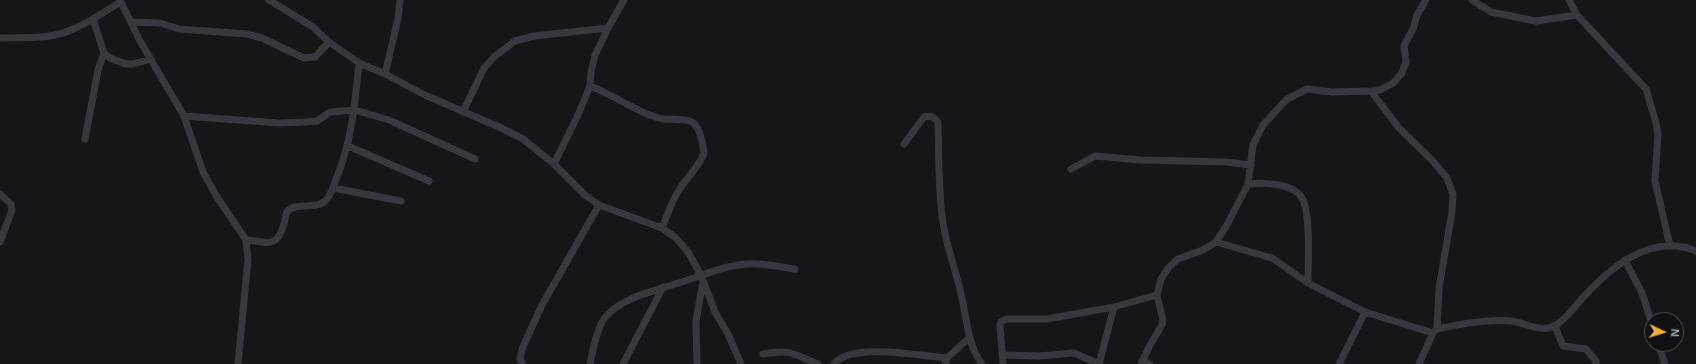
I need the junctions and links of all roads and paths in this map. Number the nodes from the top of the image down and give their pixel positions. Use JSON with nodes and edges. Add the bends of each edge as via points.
{"nodes":[{"id":1,"x":269,"y":0,"type":"edge"},
{"id":2,"x":400,"y":0,"type":"edge"},
{"id":3,"x":624,"y":0,"type":"edge"},
{"id":4,"x":1426,"y":0,"type":"edge"},
{"id":5,"x":1472,"y":0,"type":"edge"},
{"id":6,"x":1569,"y":0,"type":"edge"},
{"id":7,"x":120,"y":1,"type":"edge"},
{"id":8,"x":1577,"y":15,"type":"junction"},
{"id":9,"x":93,"y":19,"type":"junction"},
{"id":10,"x":131,"y":22,"type":"junction"},
{"id":11,"x":608,"y":28,"type":"junction"},
{"id":12,"x":0,"y":38,"type":"edge"},
{"id":13,"x":329,"y":42,"type":"junction"},
{"id":14,"x":104,"y":53,"type":"junction"},
{"id":15,"x":151,"y":59,"type":"junction"},
{"id":16,"x":359,"y":63,"type":"junction"},
{"id":17,"x":385,"y":74,"type":"junction"},
{"id":18,"x":590,"y":86,"type":"junction"},
{"id":19,"x":1371,"y":91,"type":"junction"},
{"id":20,"x":355,"y":110,"type":"junction"},
{"id":21,"x":463,"y":112,"type":"junction"},
{"id":22,"x":184,"y":116,"type":"junction"},
{"id":23,"x":85,"y":139,"type":"dead end"},
{"id":24,"x":904,"y":144,"type":"dead end"},
{"id":25,"x":348,"y":146,"type":"junction"},
{"id":26,"x":475,"y":159,"type":"dead end"},
{"id":27,"x":554,"y":164,"type":"junction"},
{"id":28,"x":1250,"y":165,"type":"junction"},
{"id":29,"x":1071,"y":169,"type":"dead end"},
{"id":30,"x":429,"y":181,"type":"dead end"},
{"id":31,"x":1248,"y":184,"type":"junction"},
{"id":32,"x":333,"y":188,"type":"junction"},
{"id":33,"x":0,"y":194,"type":"edge"},
{"id":34,"x":401,"y":201,"type":"dead end"},
{"id":35,"x":599,"y":205,"type":"junction"},
{"id":36,"x":662,"y":228,"type":"junction"},
{"id":37,"x":246,"y":240,"type":"junction"},
{"id":38,"x":0,"y":242,"type":"edge"},
{"id":39,"x":1216,"y":242,"type":"junction"},
{"id":40,"x":1670,"y":246,"type":"junction"},
{"id":41,"x":1696,"y":251,"type":"edge"},
{"id":42,"x":1626,"y":260,"type":"junction"},
{"id":43,"x":795,"y":269,"type":"dead end"},
{"id":44,"x":702,"y":278,"type":"junction"},
{"id":45,"x":1308,"y":284,"type":"junction"},
{"id":46,"x":663,"y":287,"type":"junction"},
{"id":47,"x":1157,"y":295,"type":"junction"},
{"id":48,"x":1114,"y":307,"type":"junction"},
{"id":49,"x":1365,"y":312,"type":"junction"},
{"id":50,"x":1648,"y":312,"type":"edge"},
{"id":51,"x":1555,"y":326,"type":"junction"},
{"id":52,"x":1435,"y":331,"type":"junction"},
{"id":53,"x":969,"y":338,"type":"junction"},
{"id":54,"x":1661,"y":352,"type":"edge"},
{"id":55,"x":763,"y":354,"type":"dead end"},
{"id":56,"x":1002,"y":355,"type":"junction"},
{"id":57,"x":946,"y":361,"type":"edge"},
{"id":58,"x":1141,"y":362,"type":"edge"},
{"id":59,"x":238,"y":364,"type":"edge"},
{"id":60,"x":523,"y":364,"type":"edge"},
{"id":61,"x":590,"y":364,"type":"edge"},
{"id":62,"x":623,"y":364,"type":"edge"},
{"id":63,"x":697,"y":364,"type":"edge"},
{"id":64,"x":741,"y":364,"type":"edge"},
{"id":65,"x":818,"y":364,"type":"edge"},
{"id":66,"x":834,"y":364,"type":"edge"},
{"id":67,"x":982,"y":364,"type":"edge"},
{"id":68,"x":1003,"y":364,"type":"edge"},
{"id":69,"x":1150,"y":364,"type":"edge"},
{"id":70,"x":1339,"y":364,"type":"edge"},
{"id":71,"x":1419,"y":364,"type":"edge"},
{"id":72,"x":1596,"y":364,"type":"edge"},
{"id":73,"x":1665,"y":364,"type":"edge"}],
"edges":[{"from":1,"to":13,"type":"street","via":[[313,27]]},
{"from":2,"to":17,"type":"street","via":[[398,20]]},
{"from":3,"to":11,"type":"street"},
{"from":4,"to":19,"type":"street","via":[[1404,46],[1406,62],[1402,73],[1387,87]]},
{"from":5,"to":8,"type":"street","via":[[1491,12],[1536,21]]},
{"from":6,"to":8,"type":"street"},
{"from":7,"to":9,"type":"street"},
{"from":7,"to":10,"type":"street"},
{"from":8,"to":40,"type":"street","via":[[1646,90],[1658,134],[1655,181]]},
{"from":9,"to":12,"type":"street","via":[[54,35]]},
{"from":9,"to":14,"type":"street"},
{"from":10,"to":13,"type":"street","via":[[160,23],[179,29],[254,36],[304,58],[315,57]]},
{"from":10,"to":15,"type":"street"},
{"from":11,"to":18,"type":"street","via":[[596,55]]},
{"from":11,"to":21,"type":"street","via":[[534,36],[515,41],[484,68]]},
{"from":13,"to":16,"type":"street"},
{"from":14,"to":15,"type":"street","via":[[126,64]]},
{"from":14,"to":23,"type":"street","via":[[98,70]]},
{"from":15,"to":22,"type":"street"},
{"from":16,"to":17,"type":"street"},
{"from":16,"to":20,"type":"street"},
{"from":17,"to":21,"type":"street"},
{"from":18,"to":27,"type":"street"},
{"from":18,"to":36,"type":"street","via":[[650,115],[664,119],[687,120],[695,126],[704,153],[697,168],[680,188]]},
{"from":19,"to":28,"type":"street","via":[[1332,92],[1307,89],[1287,99],[1263,125],[1253,145]]},
{"from":19,"to":52,"type":"street","via":[[1399,128],[1447,178],[1453,194]]},
{"from":20,"to":22,"type":"street","via":[[330,112],[317,121],[279,123]]},
{"from":20,"to":25,"type":"street"},
{"from":20,"to":26,"type":"street","via":[[389,120]]},
{"from":21,"to":27,"type":"street","via":[[523,139]]},
{"from":22,"to":37,"type":"street","via":[[203,172]]},
{"from":24,"to":53,"type":"street","via":[[924,117],[935,118],[938,122],[943,223],[961,293]]},
{"from":25,"to":30,"type":"street"},
{"from":25,"to":32,"type":"street"},
{"from":27,"to":35,"type":"street","via":[[585,195]]},
{"from":28,"to":29,"type":"street","via":[[1095,156]]},
{"from":28,"to":31,"type":"street"},
{"from":31,"to":39,"type":"street"},
{"from":31,"to":45,"type":"street","via":[[1263,182],[1286,187],[1302,198],[1307,223]]},
{"from":32,"to":34,"type":"street"},
{"from":32,"to":37,"type":"street","via":[[322,204],[293,208],[288,212],[278,240]]},
{"from":33,"to":38,"type":"street","via":[[12,207]]},
{"from":35,"to":36,"type":"street"},
{"from":35,"to":60,"type":"street","via":[[542,305],[522,349],[520,359]]},
{"from":36,"to":44,"type":"street","via":[[682,244]]},
{"from":37,"to":59,"type":"street","via":[[248,258]]},
{"from":39,"to":45,"type":"street","via":[[1272,258]]},
{"from":39,"to":47,"type":"street","via":[[1169,267],[1161,279]]},
{"from":40,"to":41,"type":"street"},
{"from":40,"to":42,"type":"street","via":[[1654,246]]},
{"from":42,"to":50,"type":"street"},
{"from":42,"to":51,"type":"street","via":[[1588,292]]},
{"from":43,"to":44,"type":"street","via":[[748,264]]},
{"from":44,"to":46,"type":"street"},
{"from":44,"to":63,"type":"street","via":[[696,321]]},
{"from":44,"to":64,"type":"street","via":[[715,312]]},
{"from":45,"to":49,"type":"street"},
{"from":46,"to":61,"type":"street","via":[[634,297],[606,316],[597,335]]},
{"from":46,"to":62,"type":"street"},
{"from":47,"to":48,"type":"street"},
{"from":47,"to":58,"type":"street","via":[[1162,325]]},
{"from":48,"to":56,"type":"street","via":[[1047,319],[1006,319],[1000,326]]},
{"from":48,"to":56,"type":"street","via":[[1099,364],[1074,353]]},
{"from":49,"to":52,"type":"street"},
{"from":49,"to":70,"type":"street"},
{"from":51,"to":52,"type":"street","via":[[1542,329],[1513,321],[1484,321]]},
{"from":51,"to":72,"type":"street","via":[[1563,346],[1586,349]]},
{"from":52,"to":71,"type":"street"},
{"from":53,"to":57,"type":"street"},
{"from":53,"to":67,"type":"street"},
{"from":54,"to":73,"type":"street"},
{"from":55,"to":65,"type":"street","via":[[790,352]]},
{"from":56,"to":68,"type":"street"},
{"from":57,"to":66,"type":"street","via":[[868,351],[843,357]]},
{"from":58,"to":69,"type":"street"}]}
